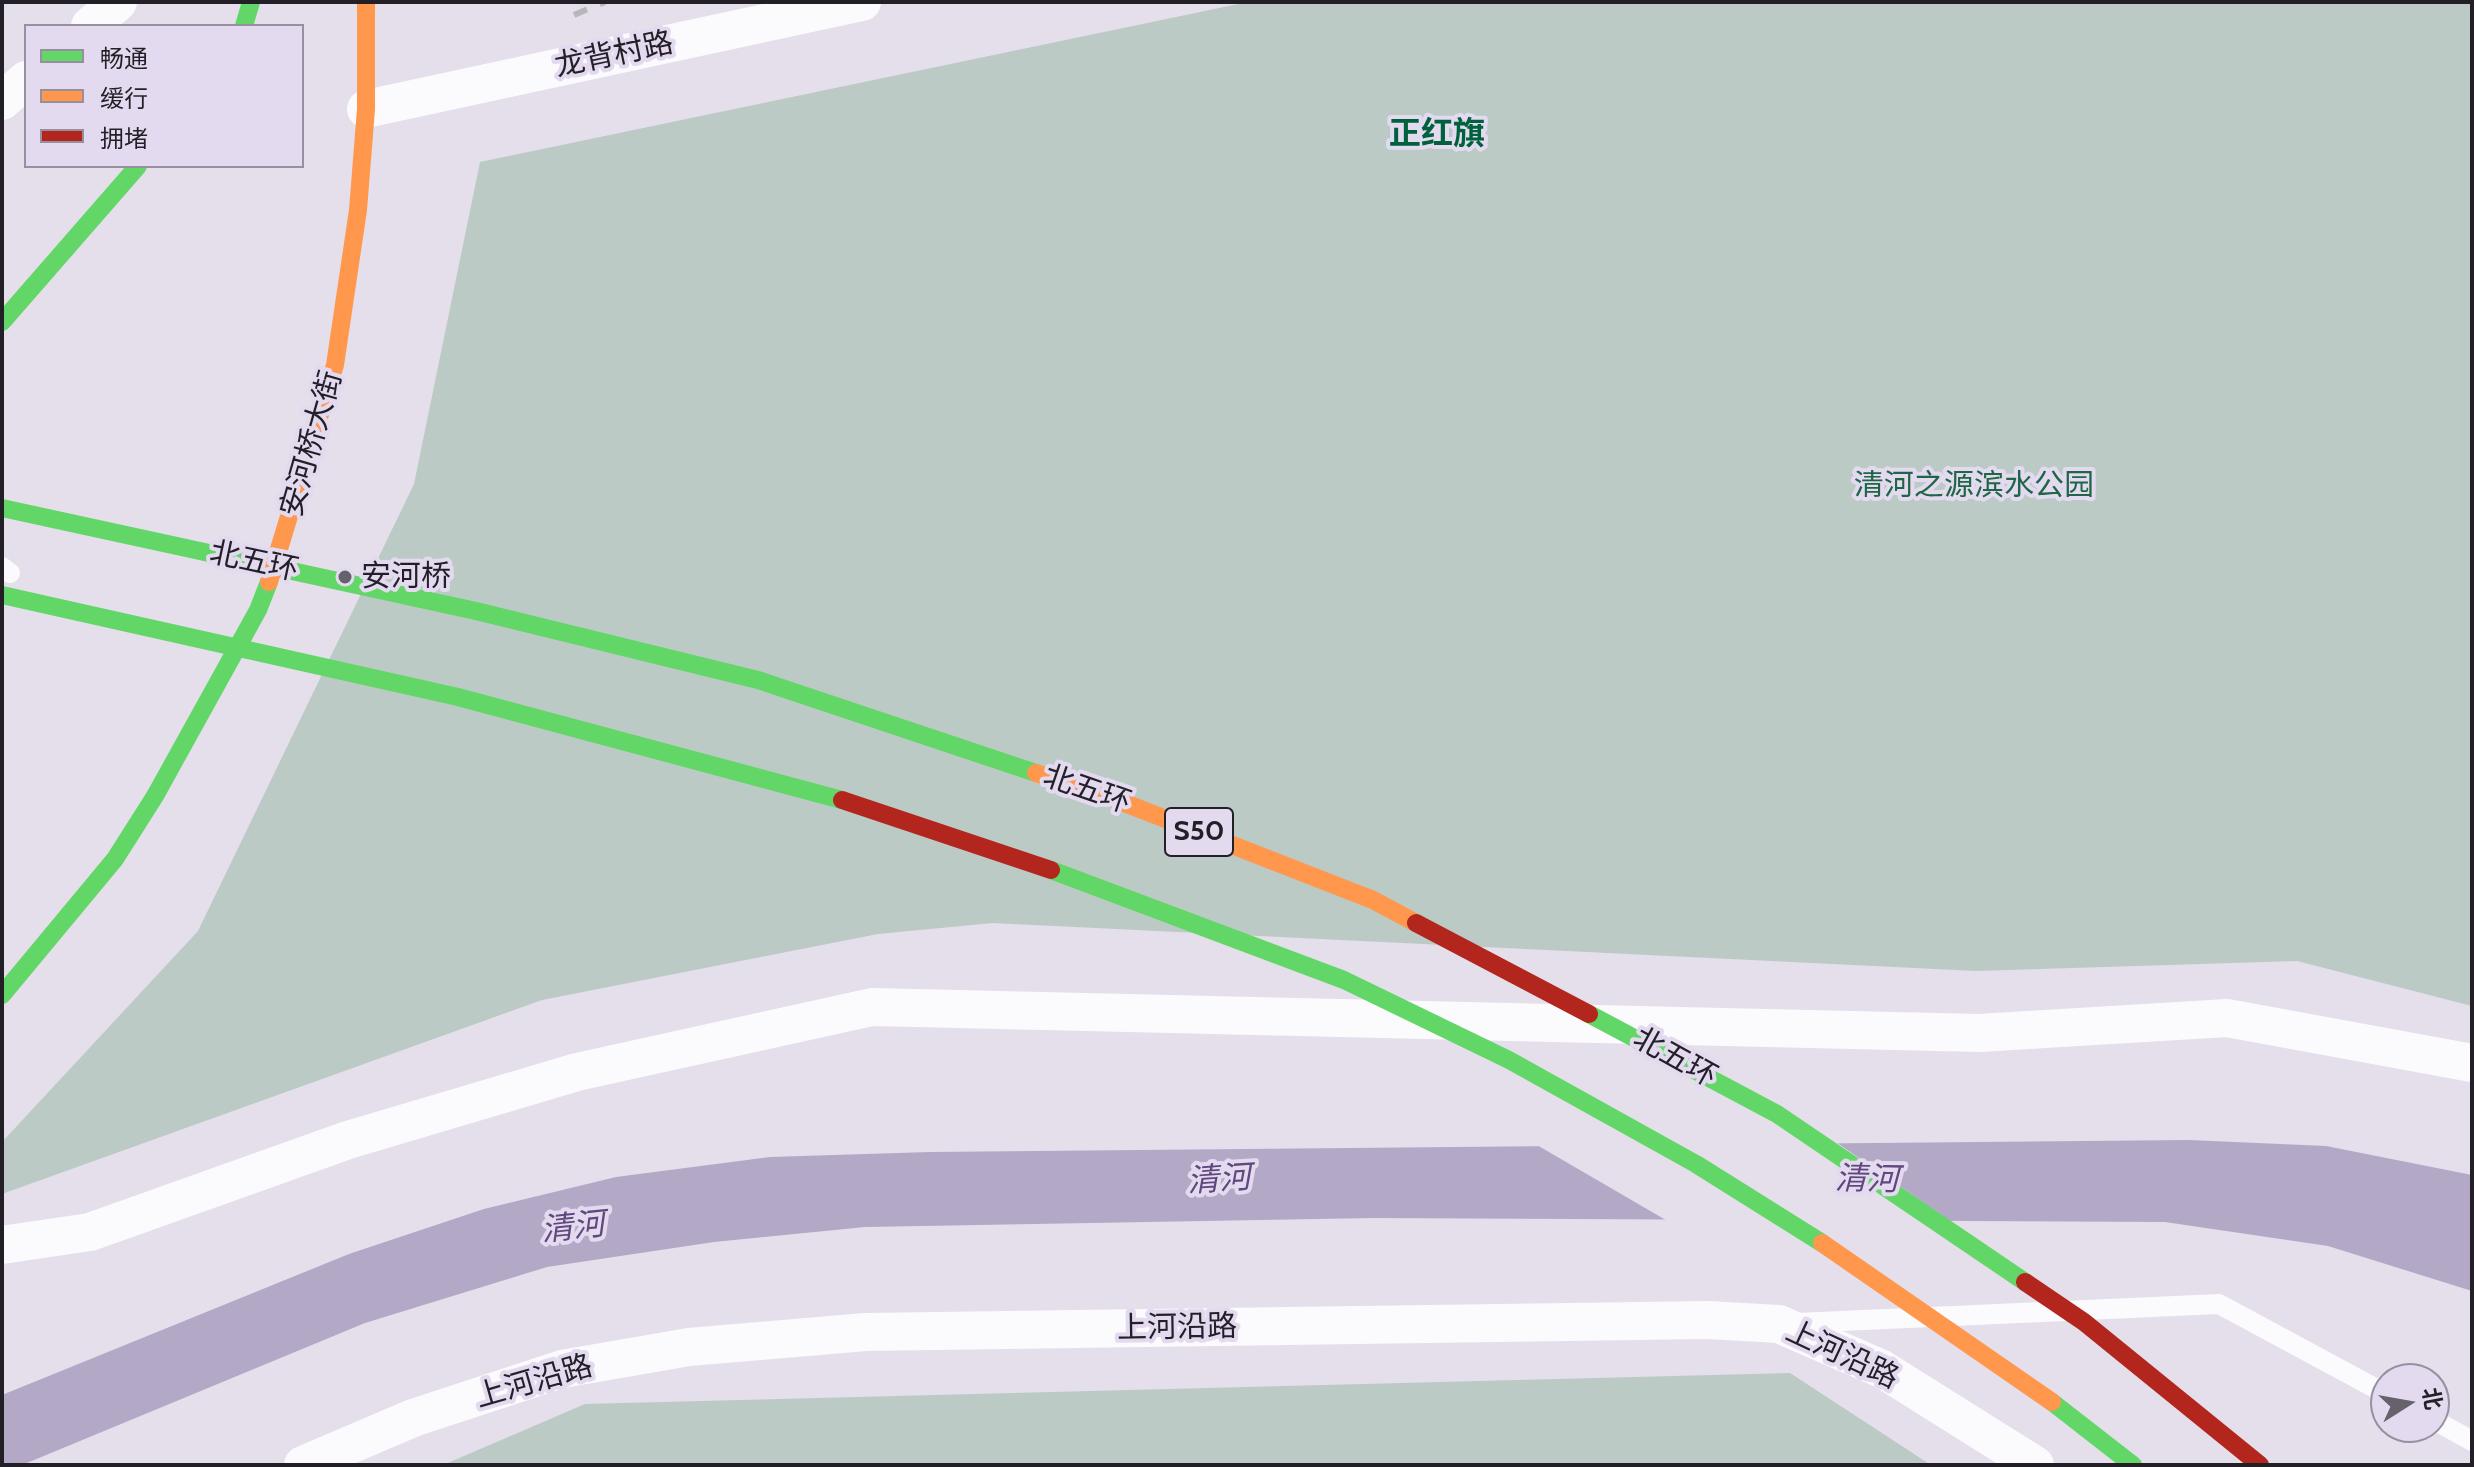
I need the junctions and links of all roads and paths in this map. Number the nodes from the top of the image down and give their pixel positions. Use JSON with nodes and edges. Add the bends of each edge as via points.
{"nodes":[{"id":1,"x":118,"y":2,"type":"edge"},
{"id":2,"x":251,"y":2,"type":"edge"},
{"id":3,"x":366,"y":2,"type":"edge"},
{"id":4,"x":862,"y":2,"type":"edge"},
{"id":5,"x":92,"y":24,"type":"edge"},
{"id":6,"x":245,"y":24,"type":"edge"},
{"id":7,"x":24,"y":82,"type":"edge"},
{"id":8,"x":2,"y":101,"type":"edge"},
{"id":9,"x":366,"y":109,"type":"junction"},
{"id":10,"x":136,"y":168,"type":"edge"},
{"id":11,"x":2,"y":322,"type":"edge"},
{"id":12,"x":2,"y":508,"type":"edge"},
{"id":13,"x":2,"y":595,"type":"edge"},
{"id":14,"x":2,"y":995,"type":"edge"},
{"id":15,"x":2472,"y":1063,"type":"edge"},
{"id":16,"x":2,"y":1245,"type":"edge"},
{"id":17,"x":1779,"y":1324,"type":"junction"},
{"id":18,"x":2370,"y":1385,"type":"edge"},
{"id":19,"x":2450,"y":1429,"type":"edge"},
{"id":20,"x":2472,"y":1441,"type":"edge"},
{"id":21,"x":303,"y":1465,"type":"edge"},
{"id":22,"x":2035,"y":1465,"type":"edge"},
{"id":23,"x":2133,"y":1465,"type":"edge"},
{"id":24,"x":2260,"y":1465,"type":"edge"}],
"edges":[{"from":1,"to":5,"type":"street"},
{"from":2,"to":6,"type":"main road"},
{"from":3,"to":9,"type":"main road","name":"安河桥大街"},
{"from":4,"to":9,"type":"street","name":"龙背村路"},
{"from":7,"to":8,"type":"street"},
{"from":9,"to":14,"type":"main road","name":"安河桥大街","via":[[358,210],[335,365],[285,539],[258,610],[115,859]]},
{"from":10,"to":11,"type":"main road"},
{"from":12,"to":24,"type":"main road","name":"北五环","number":"S50","via":[[476,611],[758,680],[1117,800],[1373,900],[1777,1114],[2084,1322]]},
{"from":13,"to":23,"type":"main road","via":[[443,694],[745,772],[887,813],[1080,880],[1344,980],[1509,1060],[1696,1164],[1854,1263]]},
{"from":15,"to":16,"type":"street","via":[[2227,1018],[1979,1033],[872,1007],[577,1072],[348,1140],[90,1232]]},
{"from":17,"to":18,"type":"lane","via":[[2219,1304]]},
{"from":17,"to":21,"type":"street","name":"上河沿路","via":[[1708,1320],[882,1332],[689,1347],[562,1369],[413,1418]]},
{"from":17,"to":22,"type":"street","name":"上河沿路","via":[[1882,1369]]},
{"from":19,"to":20,"type":"lane"}]}
